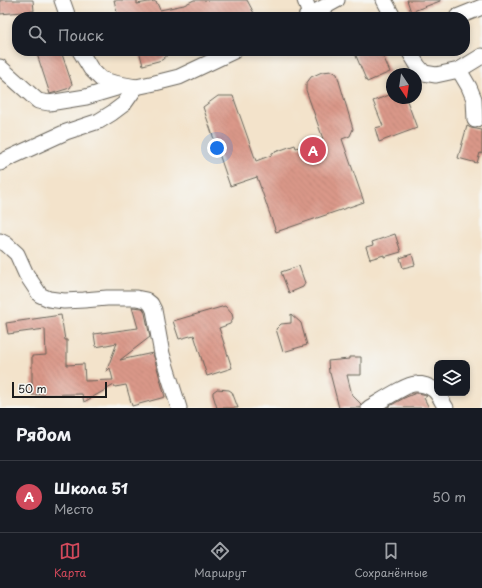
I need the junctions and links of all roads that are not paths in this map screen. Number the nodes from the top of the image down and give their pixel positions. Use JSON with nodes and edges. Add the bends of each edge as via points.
{"nodes":[{"id":1,"x":62,"y":0,"type":"edge"},
{"id":2,"x":305,"y":0,"type":"edge"},
{"id":3,"x":337,"y":0,"type":"edge"},
{"id":4,"x":384,"y":0,"type":"edge"},
{"id":5,"x":479,"y":0,"type":"edge"},
{"id":6,"x":482,"y":8,"type":"edge"},
{"id":7,"x":66,"y":12,"type":"edge"},
{"id":8,"x":307,"y":12,"type":"edge"},
{"id":9,"x":315,"y":12,"type":"edge"},
{"id":10,"x":390,"y":12,"type":"edge"},
{"id":11,"x":470,"y":12,"type":"edge"},
{"id":12,"x":83,"y":56,"type":"edge"},
{"id":13,"x":223,"y":56,"type":"edge"},
{"id":14,"x":412,"y":56,"type":"edge"},
{"id":15,"x":482,"y":56,"type":"edge"},
{"id":16,"x":0,"y":66,"type":"edge"},
{"id":17,"x":459,"y":70,"type":"junction"},
{"id":18,"x":130,"y":86,"type":"junction"},
{"id":19,"x":474,"y":120,"type":"dead end"},
{"id":20,"x":0,"y":163,"type":"edge"},
{"id":21,"x":0,"y":241,"type":"edge"},
{"id":22,"x":179,"y":408,"type":"edge"},
{"id":23,"x":369,"y":408,"type":"edge"},
{"id":24,"x":446,"y":408,"type":"edge"}],
"edges":[{"from":1,"to":7,"type":"street"},
{"from":2,"to":8,"type":"street"},
{"from":3,"to":9,"type":"street"},
{"from":4,"to":10,"type":"street"},
{"from":5,"to":6,"type":"street"},
{"from":6,"to":11,"type":"street"},
{"from":12,"to":18,"type":"street","via":[[91,69],[101,78]]},
{"from":13,"to":18,"type":"street","via":[[179,77]]},
{"from":14,"to":17,"type":"street","via":[[424,73],[436,76]]},
{"from":15,"to":17,"type":"street"},
{"from":16,"to":18,"type":"street","via":[[38,101],[49,103]]},
{"from":17,"to":19,"type":"street","via":[[474,99]]},
{"from":18,"to":20,"type":"street","via":[[124,104],[99,121],[66,132]]},
{"from":21,"to":22,"type":"street","via":[[17,254],[33,286],[40,295],[49,299],[64,301],[136,298],[151,304],[162,354]]},
{"from":23,"to":24,"type":"street","via":[[415,383],[433,389]]}]}
